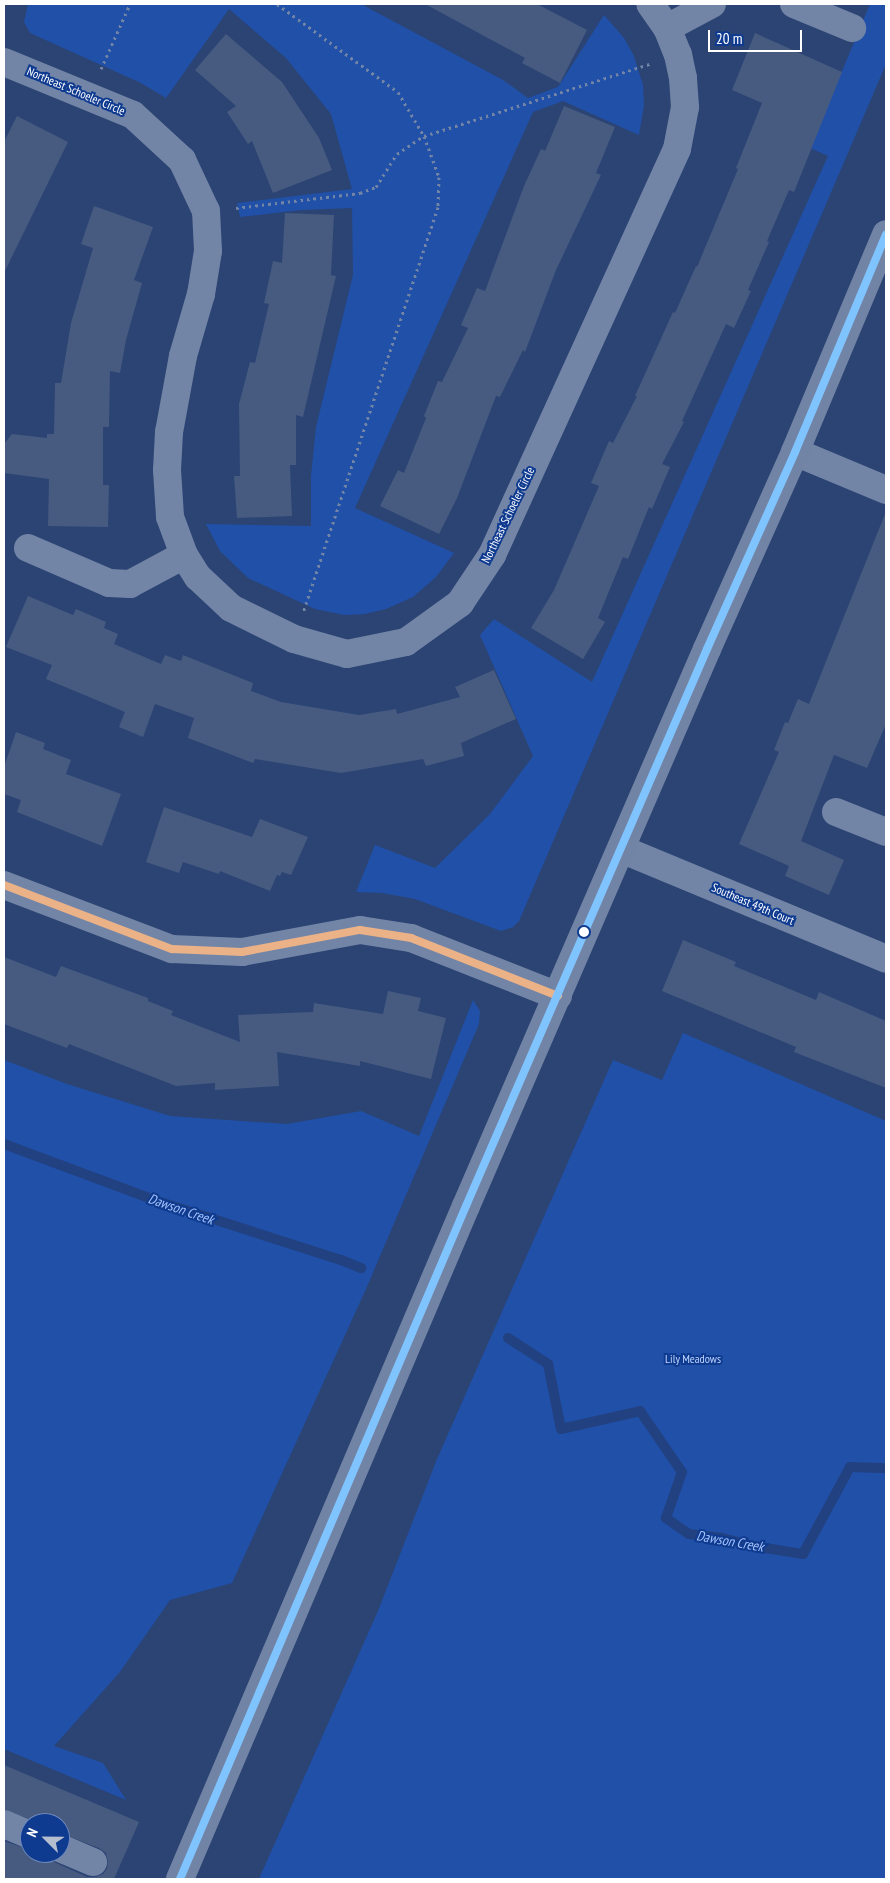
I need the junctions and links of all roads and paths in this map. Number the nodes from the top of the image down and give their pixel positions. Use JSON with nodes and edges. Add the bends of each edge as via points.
{"nodes":[{"id":1,"x":130,"y":4,"type":"edge"},
{"id":2,"x":277,"y":4,"type":"edge"},
{"id":3,"x":650,"y":4,"type":"edge"},
{"id":4,"x":712,"y":4,"type":"edge"},
{"id":5,"x":794,"y":4,"type":"edge"},
{"id":6,"x":667,"y":28,"type":"junction"},
{"id":7,"x":852,"y":28,"type":"dead end"},
{"id":8,"x":678,"y":55,"type":"junction"},
{"id":9,"x":4,"y":62,"type":"edge"},
{"id":10,"x":89,"y":97,"type":"junction"},
{"id":11,"x":424,"y":136,"type":"junction"},
{"id":12,"x":206,"y":211,"type":"junction"},
{"id":13,"x":886,"y":234,"type":"edge"},
{"id":14,"x":795,"y":452,"type":"junction"},
{"id":15,"x":886,"y":490,"type":"edge"},
{"id":16,"x":28,"y":548,"type":"dead end"},
{"id":17,"x":184,"y":555,"type":"junction"},
{"id":18,"x":294,"y":638,"type":"junction"},
{"id":19,"x":836,"y":812,"type":"dead end"},
{"id":20,"x":886,"y":832,"type":"edge"},
{"id":21,"x":620,"y":849,"type":"junction"},
{"id":22,"x":4,"y":885,"type":"edge"},
{"id":23,"x":886,"y":959,"type":"edge"},
{"id":24,"x":558,"y":996,"type":"junction"},
{"id":25,"x":4,"y":1824,"type":"edge"},
{"id":26,"x":20,"y":1831,"type":"edge"},
{"id":27,"x":70,"y":1852,"type":"edge"},
{"id":28,"x":93,"y":1862,"type":"dead end"},
{"id":29,"x":180,"y":1879,"type":"edge"}],
"edges":[{"from":1,"to":10,"type":"path"},
{"from":2,"to":11,"type":"path","via":[[398,92]]},
{"from":3,"to":6,"type":"street","name":"Northeast Schoeler Circle"},
{"from":4,"to":6,"type":"street"},
{"from":5,"to":7,"type":"street"},
{"from":6,"to":8,"type":"street","name":"Northeast Schoeler Circle"},
{"from":8,"to":11,"type":"path"},
{"from":8,"to":18,"type":"street","name":"Northeast Schoeler Circle","via":[[684,78],[685,108],[677,149],[496,546],[476,579],[460,603],[406,642],[347,654]]},
{"from":9,"to":10,"type":"street","name":"Northeast Schoeler Circle"},
{"from":10,"to":12,"type":"street","name":"Northeast Schoeler Circle","via":[[133,115],[182,160]]},
{"from":11,"to":12,"type":"path","via":[[397,154],[376,187],[360,193]]},
{"from":11,"to":18,"type":"path","via":[[439,177],[438,207]]},
{"from":12,"to":17,"type":"street","name":"Northeast Schoeler Circle","via":[[208,250],[201,294],[183,356],[169,432],[170,517]]},
{"from":13,"to":14,"type":"main road"},
{"from":14,"to":15,"type":"street"},
{"from":14,"to":21,"type":"main road"},
{"from":16,"to":17,"type":"street","via":[[109,583],[130,584]]},
{"from":17,"to":18,"type":"street","name":"Northeast Schoeler Circle","via":[[198,577],[231,608]]},
{"from":19,"to":20,"type":"street"},
{"from":21,"to":23,"type":"street","name":"Southeast 49th Court"},
{"from":21,"to":24,"type":"main road"},
{"from":22,"to":24,"type":"street","via":[[172,949],[242,952],[360,930],[411,938]]},
{"from":24,"to":29,"type":"main road"},
{"from":25,"to":26,"type":"street"},
{"from":27,"to":28,"type":"street"}]}
